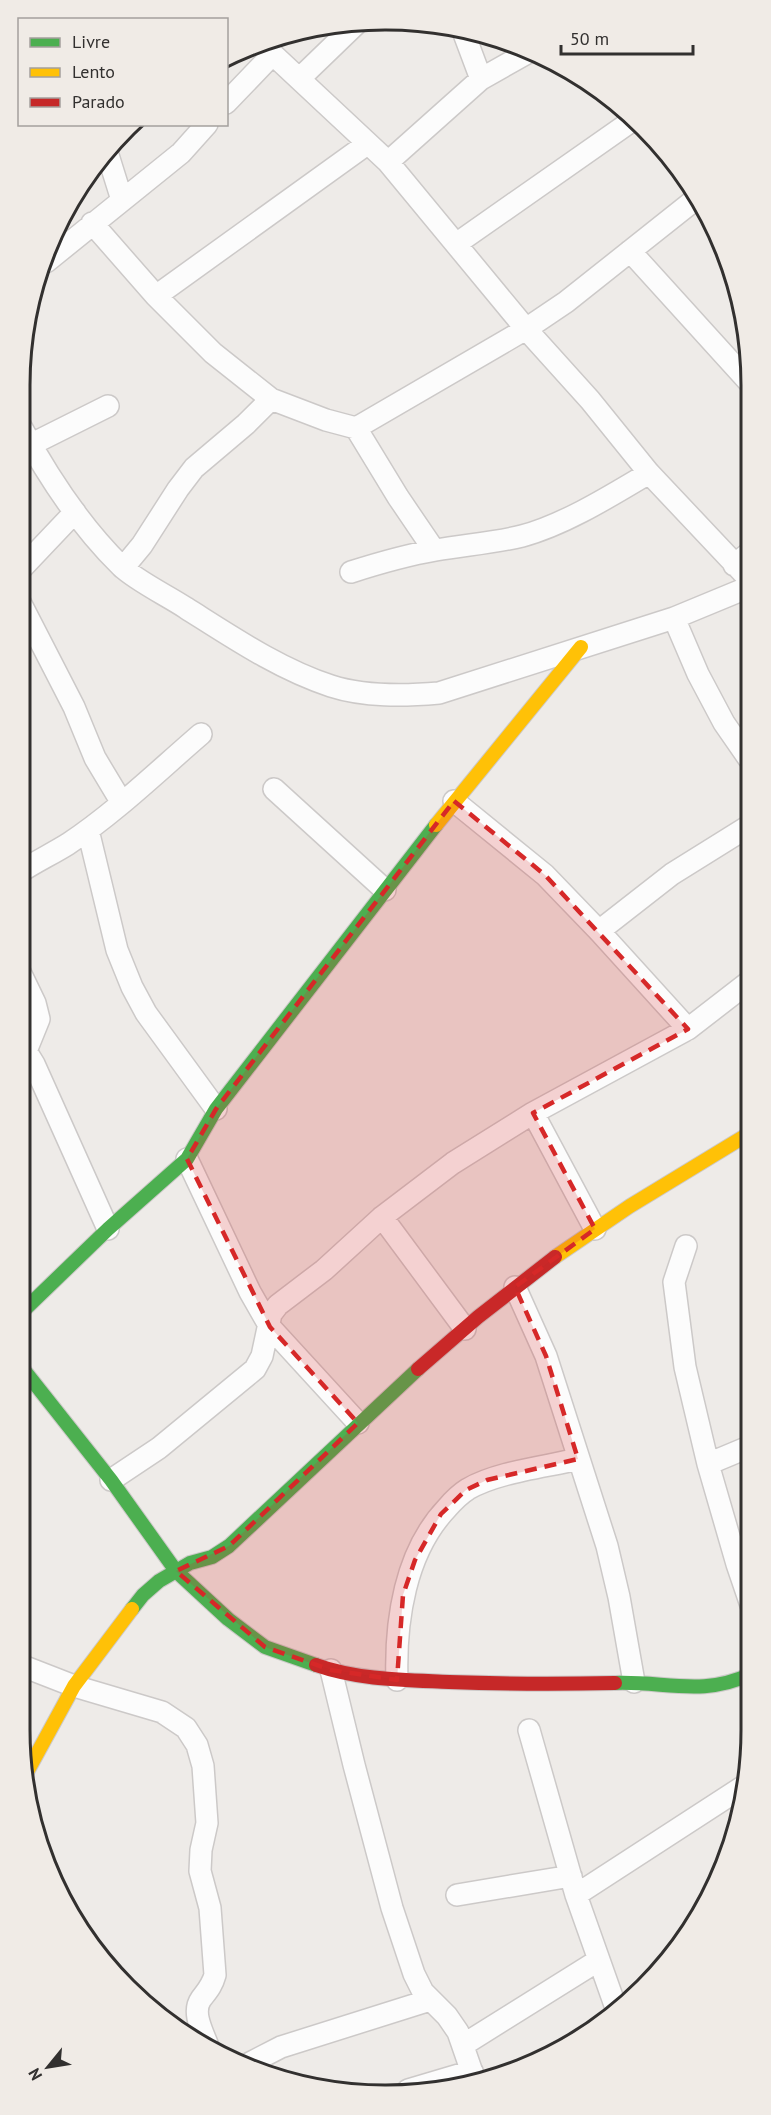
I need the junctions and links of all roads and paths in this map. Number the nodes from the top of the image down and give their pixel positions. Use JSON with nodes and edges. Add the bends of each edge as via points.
{"nodes":[{"id":1,"x":347,"y":32,"type":"edge"},
{"id":2,"x":466,"y":39,"type":"edge"},
{"id":3,"x":269,"y":51,"type":"edge"},
{"id":4,"x":521,"y":57,"type":"edge"},
{"id":5,"x":299,"y":79,"type":"junction"},
{"id":6,"x":481,"y":79,"type":"junction"},
{"id":7,"x":228,"y":101,"type":"edge"},
{"id":8,"x":627,"y":124,"type":"edge"},
{"id":9,"x":205,"y":126,"type":"edge"},
{"id":10,"x":367,"y":144,"type":"junction"},
{"id":11,"x":110,"y":161,"type":"edge"},
{"id":12,"x":388,"y":162,"type":"junction"},
{"id":13,"x":122,"y":200,"type":"junction"},
{"id":14,"x":690,"y":203,"type":"edge"},
{"id":15,"x":92,"y":223,"type":"junction"},
{"id":16,"x":456,"y":244,"type":"junction"},
{"id":17,"x":630,"y":250,"type":"junction"},
{"id":18,"x":55,"y":254,"type":"edge"},
{"id":19,"x":156,"y":296,"type":"junction"},
{"id":20,"x":526,"y":329,"type":"junction"},
{"id":21,"x":740,"y":373,"type":"edge"},
{"id":22,"x":270,"y":399,"type":"junction"},
{"id":23,"x":108,"y":406,"type":"dead end"},
{"id":24,"x":356,"y":428,"type":"junction"},
{"id":25,"x":30,"y":445,"type":"joint"},
{"id":26,"x":650,"y":473,"type":"junction"},
{"id":27,"x":75,"y":512,"type":"junction"},
{"id":28,"x":434,"y":550,"type":"junction"},
{"id":29,"x":30,"y":559,"type":"edge"},
{"id":30,"x":741,"y":562,"type":"edge"},
{"id":31,"x":123,"y":568,"type":"junction"},
{"id":32,"x":351,"y":572,"type":"dead end"},
{"id":33,"x":741,"y":590,"type":"edge"},
{"id":34,"x":674,"y":618,"type":"junction"},
{"id":35,"x":30,"y":621,"type":"edge"},
{"id":36,"x":581,"y":647,"type":"junction"},
{"id":37,"x":201,"y":734,"type":"dead end"},
{"id":38,"x":741,"y":747,"type":"edge"},
{"id":39,"x":274,"y":789,"type":"dead end"},
{"id":40,"x":454,"y":801,"type":"junction"},
{"id":41,"x":122,"y":803,"type":"junction"},
{"id":42,"x":88,"y":830,"type":"junction"},
{"id":43,"x":741,"y":831,"type":"edge"},
{"id":44,"x":30,"y":866,"type":"edge"},
{"id":45,"x":385,"y":890,"type":"junction"},
{"id":46,"x":599,"y":931,"type":"junction"},
{"id":47,"x":741,"y":988,"type":"edge"},
{"id":48,"x":30,"y":993,"type":"edge"},
{"id":49,"x":688,"y":1029,"type":"junction"},
{"id":50,"x":30,"y":1037,"type":"edge"},
{"id":51,"x":30,"y":1059,"type":"edge"},
{"id":52,"x":216,"y":1109,"type":"junction"},
{"id":53,"x":533,"y":1113,"type":"junction"},
{"id":54,"x":741,"y":1138,"type":"edge"},
{"id":55,"x":187,"y":1159,"type":"junction"},
{"id":56,"x":382,"y":1217,"type":"junction"},
{"id":57,"x":108,"y":1229,"type":"junction"},
{"id":58,"x":595,"y":1229,"type":"junction"},
{"id":59,"x":686,"y":1246,"type":"dead end"},
{"id":60,"x":515,"y":1287,"type":"junction"},
{"id":61,"x":30,"y":1304,"type":"edge"},
{"id":62,"x":270,"y":1327,"type":"junction"},
{"id":63,"x":465,"y":1329,"type":"junction"},
{"id":64,"x":30,"y":1376,"type":"edge"},
{"id":65,"x":358,"y":1423,"type":"junction"},
{"id":66,"x":741,"y":1450,"type":"edge"},
{"id":67,"x":578,"y":1459,"type":"junction"},
{"id":68,"x":708,"y":1464,"type":"junction"},
{"id":69,"x":111,"y":1480,"type":"junction"},
{"id":70,"x":176,"y":1571,"type":"junction"},
{"id":71,"x":741,"y":1576,"type":"edge"},
{"id":72,"x":30,"y":1669,"type":"edge"},
{"id":73,"x":331,"y":1670,"type":"junction"},
{"id":74,"x":741,"y":1679,"type":"edge"},
{"id":75,"x":397,"y":1680,"type":"junction"},
{"id":76,"x":633,"y":1682,"type":"junction"},
{"id":77,"x":74,"y":1686,"type":"junction"},
{"id":78,"x":529,"y":1730,"type":"dead end"},
{"id":79,"x":32,"y":1763,"type":"edge"},
{"id":80,"x":735,"y":1791,"type":"edge"},
{"id":81,"x":574,"y":1886,"type":"junction"},
{"id":82,"x":457,"y":1895,"type":"dead end"},
{"id":83,"x":599,"y":1960,"type":"junction"},
{"id":84,"x":430,"y":2000,"type":"junction"},
{"id":85,"x":614,"y":2002,"type":"edge"},
{"id":86,"x":204,"y":2035,"type":"edge"},
{"id":87,"x":463,"y":2045,"type":"junction"},
{"id":88,"x":255,"y":2060,"type":"edge"},
{"id":89,"x":473,"y":2074,"type":"edge"}],
"edges":[{"from":1,"to":5,"type":"street"},
{"from":2,"to":6,"type":"street"},
{"from":3,"to":5,"type":"street"},
{"from":3,"to":7,"type":"street"},
{"from":4,"to":6,"type":"street"},
{"from":5,"to":10,"type":"street"},
{"from":6,"to":12,"type":"street"},
{"from":8,"to":16,"type":"street"},
{"from":9,"to":13,"type":"street","via":[[181,153]]},
{"from":10,"to":12,"type":"street"},
{"from":10,"to":19,"type":"street"},
{"from":11,"to":13,"type":"street"},
{"from":12,"to":16,"type":"street"},
{"from":13,"to":15,"type":"street"},
{"from":14,"to":17,"type":"street"},
{"from":15,"to":18,"type":"street"},
{"from":15,"to":19,"type":"street"},
{"from":16,"to":20,"type":"street"},
{"from":17,"to":20,"type":"street"},
{"from":17,"to":21,"type":"street"},
{"from":19,"to":22,"type":"street","via":[[213,353]]},
{"from":20,"to":24,"type":"street"},
{"from":20,"to":26,"type":"street"},
{"from":22,"to":24,"type":"street"},
{"from":22,"to":31,"type":"street","via":[[194,468]]},
{"from":23,"to":25,"type":"street"},
{"from":24,"to":28,"type":"street"},
{"from":25,"to":27,"type":"street"},
{"from":26,"to":28,"type":"street","via":[[603,500],[522,536]]},
{"from":26,"to":30,"type":"street"},
{"from":27,"to":29,"type":"street"},
{"from":27,"to":31,"type":"street"},
{"from":28,"to":32,"type":"street"},
{"from":31,"to":36,"type":"street","via":[[267,658],[331,686],[352,690],[411,696],[439,693]]},
{"from":33,"to":34,"type":"street"},
{"from":34,"to":36,"type":"street"},
{"from":34,"to":38,"type":"street","via":[[698,674]]},
{"from":35,"to":41,"type":"street","via":[[95,758]]},
{"from":36,"to":40,"type":"street"},
{"from":37,"to":41,"type":"street"},
{"from":39,"to":45,"type":"street"},
{"from":40,"to":45,"type":"street"},
{"from":40,"to":46,"type":"street","via":[[545,875]]},
{"from":41,"to":42,"type":"street"},
{"from":42,"to":44,"type":"street"},
{"from":42,"to":52,"type":"street","via":[[117,950],[132,987],[146,1013]]},
{"from":43,"to":46,"type":"street","via":[[672,874]]},
{"from":45,"to":52,"type":"street"},
{"from":46,"to":49,"type":"street"},
{"from":47,"to":49,"type":"street"},
{"from":48,"to":50,"type":"street","via":[[39,1019]]},
{"from":49,"to":53,"type":"street"},
{"from":51,"to":57,"type":"street"},
{"from":52,"to":55,"type":"street"},
{"from":53,"to":56,"type":"street","via":[[453,1163]]},
{"from":53,"to":58,"type":"street"},
{"from":54,"to":58,"type":"street"},
{"from":55,"to":57,"type":"street"},
{"from":55,"to":62,"type":"street"},
{"from":56,"to":62,"type":"street","via":[[278,1305],[271,1314]]},
{"from":56,"to":63,"type":"street"},
{"from":57,"to":61,"type":"street"},
{"from":58,"to":60,"type":"street"},
{"from":59,"to":68,"type":"street","via":[[674,1282],[675,1302]]},
{"from":60,"to":63,"type":"street"},
{"from":60,"to":67,"type":"street","via":[[546,1356]]},
{"from":62,"to":65,"type":"street"},
{"from":62,"to":69,"type":"street","via":[[255,1369],[159,1448]]},
{"from":63,"to":65,"type":"street"},
{"from":64,"to":69,"type":"street"},
{"from":65,"to":70,"type":"street","via":[[229,1546]]},
{"from":66,"to":68,"type":"street"},
{"from":67,"to":75,"type":"street","via":[[487,1480],[466,1490],[441,1514],[415,1560],[403,1595]]},
{"from":67,"to":76,"type":"street","via":[[607,1546]]},
{"from":68,"to":71,"type":"street"},
{"from":69,"to":70,"type":"street"},
{"from":70,"to":73,"type":"street","via":[[265,1647]]},
{"from":70,"to":77,"type":"street","via":[[142,1595]]},
{"from":72,"to":77,"type":"street"},
{"from":73,"to":75,"type":"street"},
{"from":73,"to":84,"type":"street","via":[[392,1908],[414,1974]]},
{"from":74,"to":76,"type":"street","via":[[708,1687]]},
{"from":75,"to":76,"type":"street","via":[[542,1686]]},
{"from":77,"to":79,"type":"street"},
{"from":77,"to":86,"type":"street","via":[[162,1712],[186,1728],[197,1745],[203,1766],[207,1823],[200,1871],[210,1908],[215,1975],[196,2011]]},
{"from":78,"to":81,"type":"street"},
{"from":80,"to":81,"type":"street"},
{"from":81,"to":82,"type":"street"},
{"from":81,"to":83,"type":"street"},
{"from":83,"to":85,"type":"street"},
{"from":83,"to":87,"type":"street"},
{"from":84,"to":87,"type":"street","via":[[447,2016]]},
{"from":84,"to":88,"type":"street","via":[[281,2047]]},
{"from":87,"to":89,"type":"street"}]}
